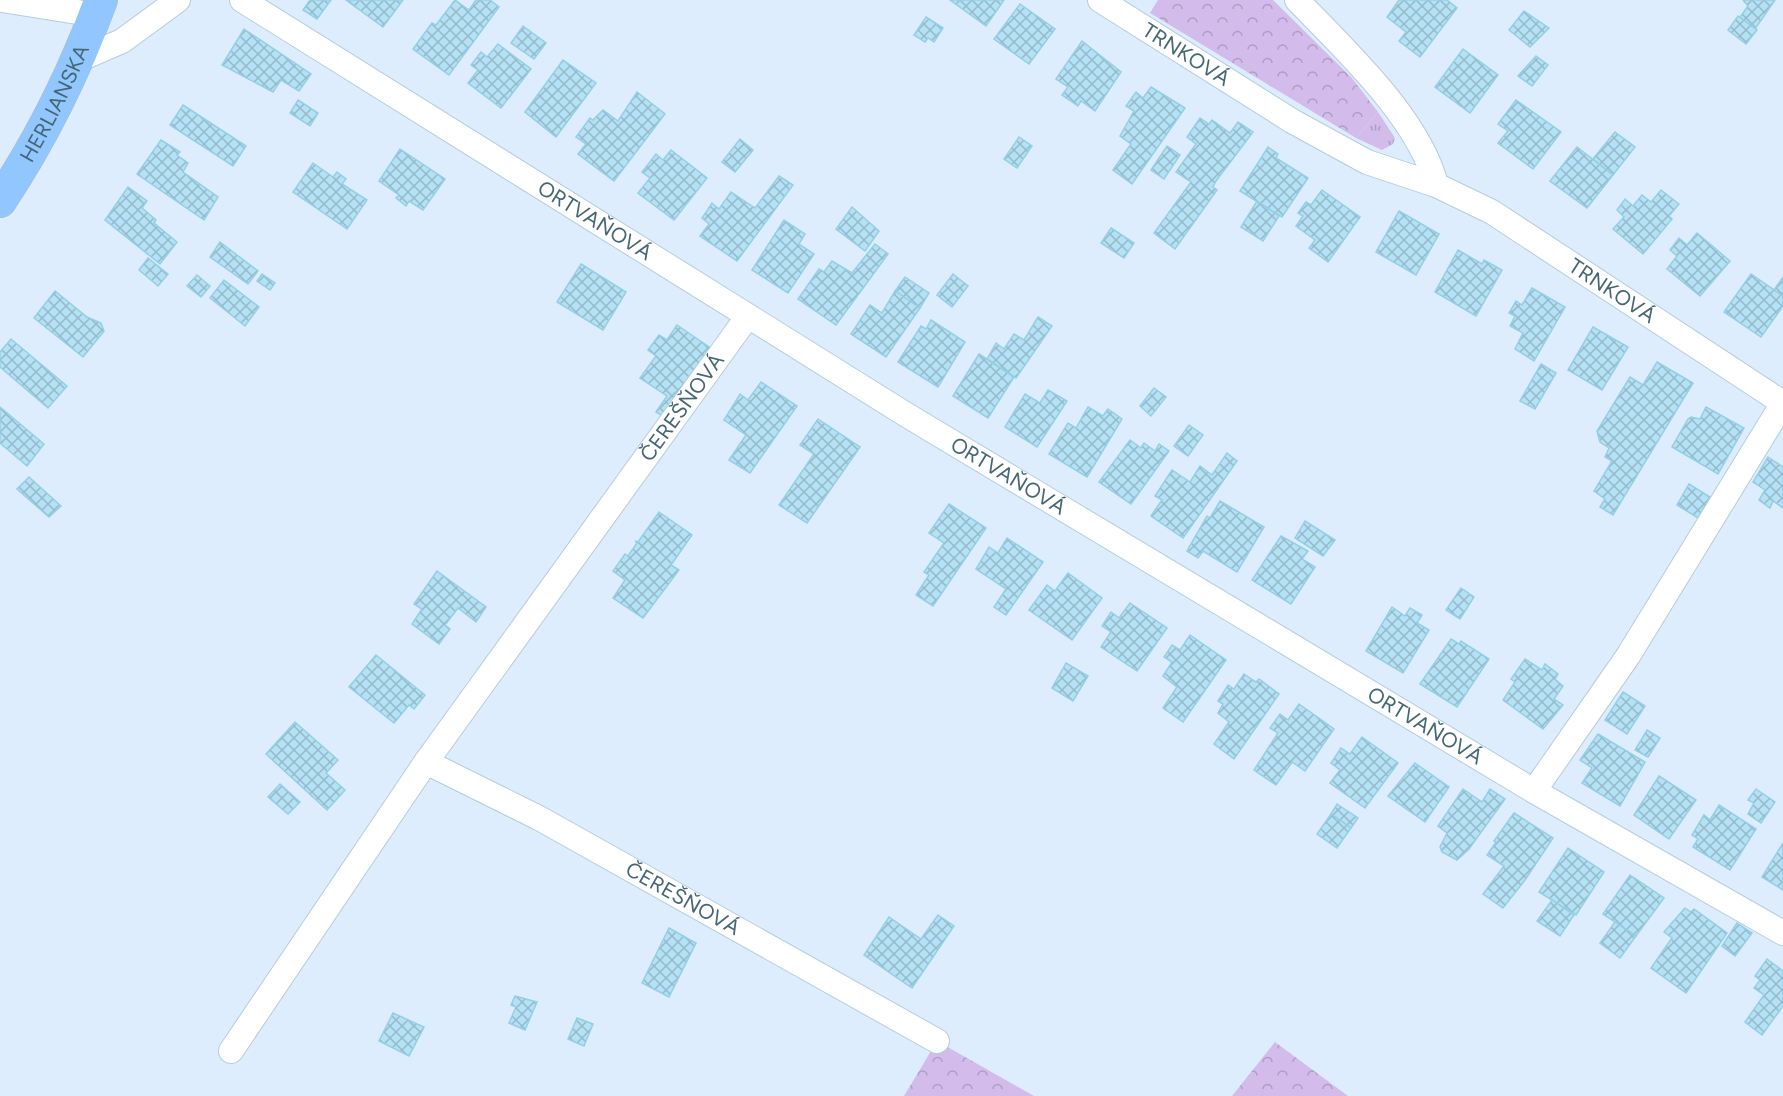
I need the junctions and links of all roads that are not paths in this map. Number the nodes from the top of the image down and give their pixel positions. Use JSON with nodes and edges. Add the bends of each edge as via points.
{"nodes":[{"id":1,"x":2,"y":0,"type":"edge"},
{"id":2,"x":178,"y":0,"type":"edge"},
{"id":3,"x":242,"y":0,"type":"edge"},
{"id":4,"x":1100,"y":0,"type":"edge"},
{"id":5,"x":1298,"y":0,"type":"edge"},
{"id":6,"x":99,"y":7,"type":"edge"},
{"id":7,"x":78,"y":60,"type":"junction"},
{"id":8,"x":1436,"y":185,"type":"junction"},
{"id":9,"x":0,"y":201,"type":"edge"},
{"id":10,"x":748,"y":316,"type":"junction"},
{"id":11,"x":1783,"y":403,"type":"edge"},
{"id":12,"x":426,"y":762,"type":"junction"},
{"id":13,"x":1534,"y":790,"type":"junction"},
{"id":14,"x":1783,"y":933,"type":"edge"},
{"id":15,"x":937,"y":1041,"type":"dead end"},
{"id":16,"x":231,"y":1051,"type":"dead end"}],
"edges":[{"from":1,"to":6,"type":"street"},
{"from":2,"to":7,"type":"street","via":[[122,41]]},
{"from":3,"to":10,"type":"street","name":"ORTVAŇOVÁ"},
{"from":4,"to":8,"type":"street","name":"TRNKOVÁ","via":[[1292,121],[1367,162]]},
{"from":5,"to":8,"type":"street","via":[[1356,61],[1409,127],[1431,165]]},
{"from":6,"to":7,"type":"main road","name":"HERLIANSKA"},
{"from":7,"to":9,"type":"main road","name":"HERLIANSKA","via":[[30,155]]},
{"from":8,"to":11,"type":"street","name":"TRNKOVÁ","via":[[1492,212]]},
{"from":10,"to":12,"type":"street","name":"ČEREŠŇOVÁ"},
{"from":10,"to":13,"type":"street","name":"ORTVAŇOVÁ"},
{"from":11,"to":13,"type":"street","via":[[1628,656]]},
{"from":12,"to":15,"type":"street","name":"ČEREŠŇOVÁ","via":[[539,818]]},
{"from":12,"to":16,"type":"street","name":"ČEREŠŇOVÁ"},
{"from":13,"to":14,"type":"street","name":"ORTVAŇOVÁ"}]}
